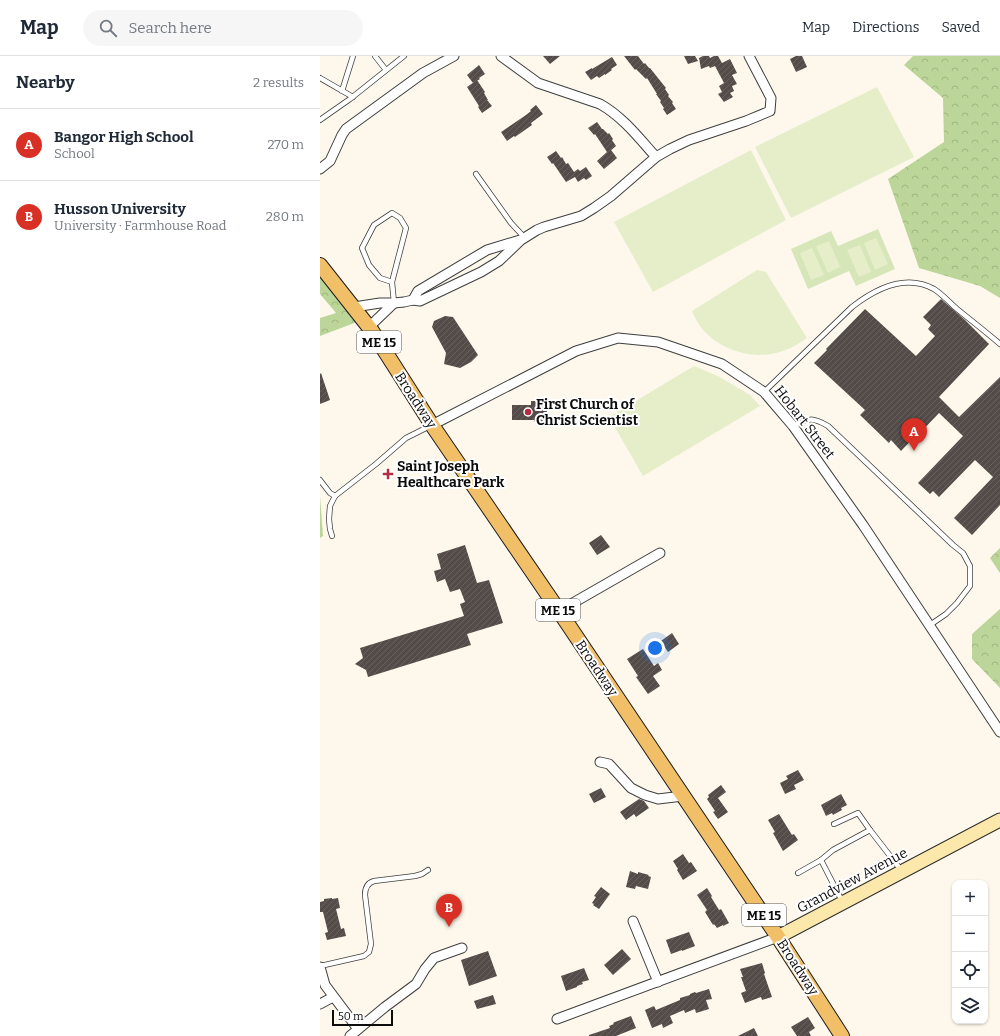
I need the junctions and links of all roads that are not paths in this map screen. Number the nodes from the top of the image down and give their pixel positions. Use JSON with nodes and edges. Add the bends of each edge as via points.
{"nodes":[{"id":1,"x":353,"y":56,"type":"edge"},
{"id":2,"x":375,"y":56,"type":"edge"},
{"id":3,"x":404,"y":56,"type":"edge"},
{"id":4,"x":454,"y":56,"type":"edge"},
{"id":5,"x":500,"y":56,"type":"edge"},
{"id":6,"x":759,"y":56,"type":"edge"},
{"id":7,"x":750,"y":59,"type":"edge"},
{"id":8,"x":386,"y":70,"type":"junction"},
{"id":9,"x":320,"y":78,"type":"edge"},
{"id":10,"x":342,"y":91,"type":"junction"},
{"id":11,"x":353,"y":97,"type":"junction"},
{"id":12,"x":320,"y":120,"type":"edge"},
{"id":13,"x":656,"y":157,"type":"junction"},
{"id":14,"x":320,"y":169,"type":"edge"},
{"id":15,"x":476,"y":174,"type":"dead end"},
{"id":16,"x":523,"y":239,"type":"junction"},
{"id":17,"x":320,"y":265,"type":"edge"},
{"id":18,"x":392,"y":282,"type":"junction"},
{"id":19,"x":413,"y":300,"type":"junction"},
{"id":20,"x":394,"y":303,"type":"junction"},
{"id":21,"x":354,"y":307,"type":"junction"},
{"id":22,"x":369,"y":327,"type":"junction"},
{"id":23,"x":1000,"y":344,"type":"edge"},
{"id":24,"x":764,"y":392,"type":"junction"},
{"id":25,"x":432,"y":425,"type":"junction"},
{"id":26,"x":793,"y":426,"type":"junction"},
{"id":27,"x":320,"y":480,"type":"edge"},
{"id":28,"x":335,"y":496,"type":"junction"},
{"id":29,"x":332,"y":536,"type":"dead end"},
{"id":30,"x":660,"y":553,"type":"dead end"},
{"id":31,"x":559,"y":611,"type":"junction"},
{"id":32,"x":930,"y":625,"type":"junction"},
{"id":33,"x":1000,"y":732,"type":"edge"},
{"id":34,"x":600,"y":762,"type":"dead end"},
{"id":35,"x":683,"y":796,"type":"junction"},
{"id":36,"x":1000,"y":820,"type":"edge"},
{"id":37,"x":834,"y":824,"type":"dead end"},
{"id":38,"x":870,"y":830,"type":"junction"},
{"id":39,"x":821,"y":860,"type":"junction"},
{"id":40,"x":428,"y":870,"type":"dead end"},
{"id":41,"x":902,"y":872,"type":"junction"},
{"id":42,"x":798,"y":873,"type":"dead end"},
{"id":43,"x":843,"y":903,"type":"junction"},
{"id":44,"x":633,"y":920,"type":"dead end"},
{"id":45,"x":778,"y":937,"type":"junction"},
{"id":46,"x":462,"y":948,"type":"dead end"},
{"id":47,"x":320,"y":966,"type":"edge"},
{"id":48,"x":658,"y":982,"type":"junction"},
{"id":49,"x":333,"y":998,"type":"junction"},
{"id":50,"x":320,"y":1004,"type":"edge"},
{"id":51,"x":557,"y":1019,"type":"dead end"},
{"id":52,"x":358,"y":1029,"type":"junction"},
{"id":53,"x":350,"y":1036,"type":"edge"},
{"id":54,"x":842,"y":1036,"type":"edge"}],
"edges":[{"from":1,"to":10,"type":"lane"},
{"from":2,"to":8,"type":"lane"},
{"from":3,"to":8,"type":"lane"},
{"from":4,"to":14,"type":"street","via":[[423,73],[346,129],[330,161]]},
{"from":5,"to":13,"type":"street","via":[[538,83],[606,107],[624,121]]},
{"from":6,"to":7,"type":"street"},
{"from":7,"to":13,"type":"street","via":[[771,98],[770,111],[689,140]]},
{"from":8,"to":11,"type":"lane"},
{"from":9,"to":10,"type":"lane"},
{"from":10,"to":11,"type":"lane"},
{"from":11,"to":12,"type":"lane"},
{"from":13,"to":16,"type":"street","via":[[594,208],[581,216],[544,227]]},
{"from":15,"to":16,"type":"lane"},
{"from":16,"to":19,"type":"street","via":[[487,250],[474,257],[418,291]]},
{"from":16,"to":19,"type":"street","via":[[499,261],[481,272],[420,301]]},
{"from":17,"to":21,"type":"main road","name":"Broadway","number":"ME 15"},
{"from":18,"to":18,"type":"lane","via":[[406,228],[400,218],[392,213],[374,225],[362,248],[376,274]]},
{"from":18,"to":20,"type":"lane"},
{"from":19,"to":20,"type":"street"},
{"from":20,"to":21,"type":"street"},
{"from":20,"to":22,"type":"street"},
{"from":21,"to":22,"type":"main road","name":"Broadway","number":"ME 15"},
{"from":22,"to":25,"type":"main road","name":"Broadway","number":"ME 15"},
{"from":23,"to":24,"type":"lane","via":[[934,289],[916,283],[897,283],[864,298],[852,307]]},
{"from":24,"to":25,"type":"street","name":"Hobart Street","via":[[722,364],[658,342],[618,338],[576,351]]},
{"from":24,"to":26,"type":"street","name":"Hobart Street"},
{"from":25,"to":28,"type":"lane","via":[[406,438]]},
{"from":25,"to":31,"type":"main road","name":"Broadway","number":"ME 15"},
{"from":26,"to":32,"type":"street","name":"Hobart Street"},
{"from":26,"to":32,"type":"lane","via":[[806,420],[817,420],[828,426],[963,553],[970,566],[970,586],[958,603]]},
{"from":27,"to":28,"type":"lane"},
{"from":28,"to":29,"type":"lane","via":[[330,506],[329,519]]},
{"from":30,"to":31,"type":"street"},
{"from":31,"to":35,"type":"main road","name":"Broadway","number":"ME 15"},
{"from":32,"to":33,"type":"street","name":"Hobart Street"},
{"from":34,"to":35,"type":"street","via":[[609,764],[630,788],[645,795],[658,799]]},
{"from":35,"to":45,"type":"main road","name":"Broadway","number":"ME 15"},
{"from":36,"to":41,"type":"street","name":"Grandview Avenue"},
{"from":37,"to":38,"type":"lane","via":[[858,813]]},
{"from":38,"to":39,"type":"lane","via":[[833,850]]},
{"from":38,"to":41,"type":"lane"},
{"from":39,"to":42,"type":"lane"},
{"from":39,"to":43,"type":"lane"},
{"from":40,"to":47,"type":"lane","via":[[415,876],[370,882],[364,895],[371,944],[369,952],[364,956]]},
{"from":41,"to":43,"type":"street","name":"Grandview Avenue"},
{"from":43,"to":45,"type":"street","name":"Grandview Avenue"},
{"from":44,"to":48,"type":"street"},
{"from":45,"to":48,"type":"street","name":"Grandview Avenue"},
{"from":45,"to":54,"type":"main road","name":"Broadway","number":"ME 15"},
{"from":46,"to":52,"type":"street","via":[[434,958],[416,984]]},
{"from":47,"to":49,"type":"street","via":[[325,985]]},
{"from":48,"to":51,"type":"street","name":"Grandview Avenue"},
{"from":49,"to":50,"type":"street"},
{"from":49,"to":52,"type":"street"},
{"from":52,"to":53,"type":"street"}]}
